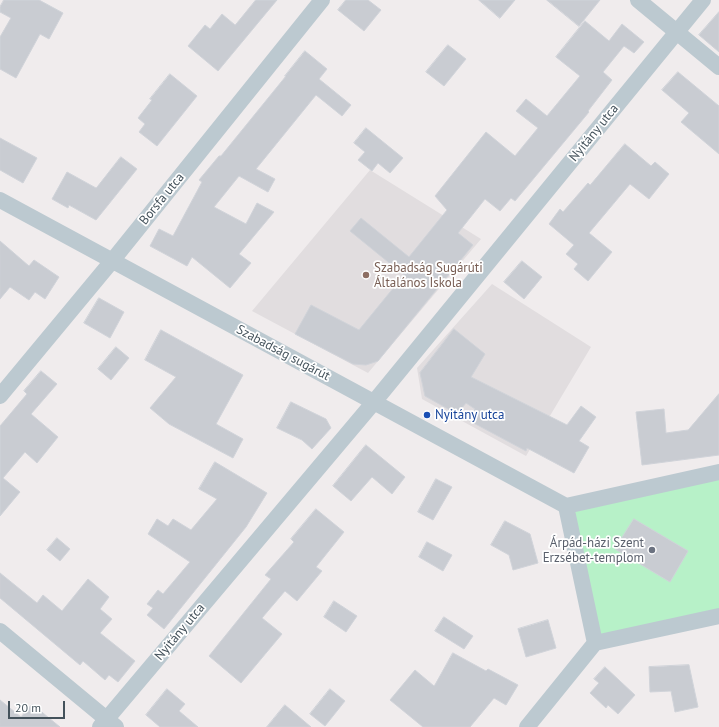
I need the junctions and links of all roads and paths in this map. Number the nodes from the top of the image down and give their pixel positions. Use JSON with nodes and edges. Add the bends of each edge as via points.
{"nodes":[{"id":1,"x":322,"y":0,"type":"edge"},
{"id":2,"x":638,"y":0,"type":"edge"},
{"id":3,"x":703,"y":0,"type":"edge"},
{"id":4,"x":676,"y":32,"type":"junction"},
{"id":5,"x":719,"y":67,"type":"edge"},
{"id":6,"x":0,"y":200,"type":"edge"},
{"id":7,"x":112,"y":261,"type":"junction"},
{"id":8,"x":0,"y":396,"type":"edge"},
{"id":9,"x":374,"y":402,"type":"junction"},
{"id":10,"x":719,"y":472,"type":"edge"},
{"id":11,"x":566,"y":506,"type":"junction"},
{"id":12,"x":719,"y":616,"type":"edge"},
{"id":13,"x":0,"y":631,"type":"edge"},
{"id":14,"x":595,"y":643,"type":"junction"},
{"id":15,"x":108,"y":724,"type":"edge"},
{"id":16,"x":527,"y":727,"type":"edge"}],
"edges":[{"from":1,"to":7,"type":"street","name":"Borsfa utca"},
{"from":2,"to":4,"type":"street"},
{"from":3,"to":4,"type":"street","name":"Nyitány utca"},
{"from":4,"to":5,"type":"street"},
{"from":4,"to":9,"type":"street","name":"Nyitány utca"},
{"from":6,"to":7,"type":"street","name":"Szabadság sugárút"},
{"from":7,"to":8,"type":"street","name":"Borsfa utca"},
{"from":7,"to":9,"type":"street","name":"Szabadság sugárút"},
{"from":9,"to":11,"type":"street","name":"Szabadság sugárút"},
{"from":9,"to":15,"type":"street","name":"Nyitány utca"},
{"from":10,"to":11,"type":"street"},
{"from":11,"to":14,"type":"street"},
{"from":12,"to":14,"type":"street"},
{"from":13,"to":15,"type":"street"},
{"from":14,"to":16,"type":"street"}]}
